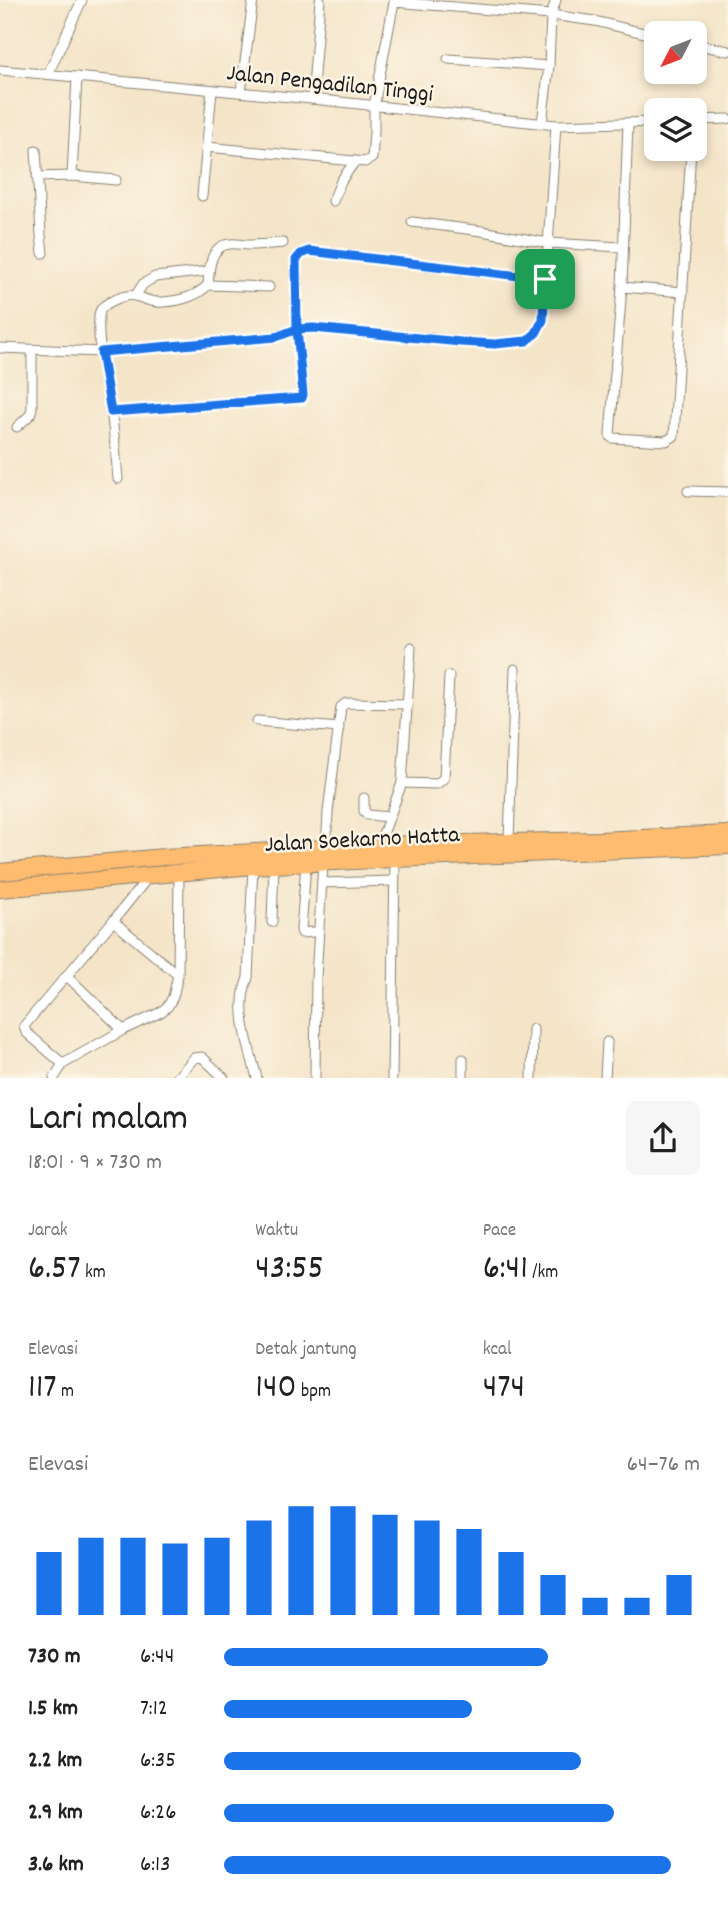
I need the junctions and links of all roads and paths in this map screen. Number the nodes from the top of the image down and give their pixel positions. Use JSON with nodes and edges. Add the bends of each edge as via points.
{"nodes":[{"id":1,"x":82,"y":0,"type":"edge"},
{"id":2,"x":253,"y":0,"type":"edge"},
{"id":3,"x":320,"y":0,"type":"edge"},
{"id":4,"x":556,"y":0,"type":"edge"},
{"id":5,"x":394,"y":1,"type":"edge"},
{"id":6,"x":551,"y":15,"type":"junction"},
{"id":7,"x":644,"y":33,"type":"edge"},
{"id":8,"x":707,"y":47,"type":"edge"},
{"id":9,"x":728,"y":51,"type":"edge"},
{"id":10,"x":448,"y":59,"type":"dead end"},
{"id":11,"x":549,"y":66,"type":"junction"},
{"id":12,"x":0,"y":70,"type":"edge"},
{"id":13,"x":48,"y":74,"type":"junction"},
{"id":14,"x":77,"y":77,"type":"junction"},
{"id":15,"x":212,"y":89,"type":"junction"},
{"id":16,"x":241,"y":92,"type":"junction"},
{"id":17,"x":312,"y":99,"type":"junction"},
{"id":18,"x":374,"y":106,"type":"junction"},
{"id":19,"x":728,"y":119,"type":"edge"},
{"id":20,"x":707,"y":120,"type":"edge"},
{"id":21,"x":644,"y":122,"type":"edge"},
{"id":22,"x":542,"y":123,"type":"junction"},
{"id":23,"x":628,"y":123,"type":"junction"},
{"id":24,"x":556,"y":125,"type":"junction"},
{"id":25,"x":207,"y":147,"type":"junction"},
{"id":26,"x":36,"y":150,"type":"dead end"},
{"id":27,"x":355,"y":161,"type":"junction"},
{"id":28,"x":690,"y":161,"type":"edge"},
{"id":29,"x":72,"y":176,"type":"junction"},
{"id":30,"x":37,"y":177,"type":"junction"},
{"id":31,"x":117,"y":180,"type":"dead end"},
{"id":32,"x":202,"y":196,"type":"dead end"},
{"id":33,"x":333,"y":201,"type":"dead end"},
{"id":34,"x":412,"y":222,"type":"dead end"},
{"id":35,"x":282,"y":243,"type":"dead end"},
{"id":36,"x":548,"y":243,"type":"junction"},
{"id":37,"x":622,"y":247,"type":"junction"},
{"id":38,"x":43,"y":253,"type":"dead end"},
{"id":39,"x":209,"y":271,"type":"junction"},
{"id":40,"x":545,"y":279,"type":"junction"},
{"id":41,"x":208,"y":285,"type":"junction"},
{"id":42,"x":269,"y":287,"type":"dead end"},
{"id":43,"x":622,"y":287,"type":"junction"},
{"id":44,"x":684,"y":292,"type":"junction"},
{"id":45,"x":136,"y":295,"type":"junction"},
{"id":46,"x":297,"y":329,"type":"junction"},
{"id":47,"x":0,"y":348,"type":"edge"},
{"id":48,"x":32,"y":349,"type":"junction"},
{"id":49,"x":101,"y":352,"type":"junction"},
{"id":50,"x":111,"y":412,"type":"junction"},
{"id":51,"x":17,"y":427,"type":"dead end"},
{"id":52,"x":118,"y":479,"type":"dead end"},
{"id":53,"x":688,"y":491,"type":"dead end"},
{"id":54,"x":728,"y":492,"type":"edge"},
{"id":55,"x":411,"y":647,"type":"dead end"},
{"id":56,"x":515,"y":669,"type":"dead end"},
{"id":57,"x":449,"y":676,"type":"dead end"},
{"id":58,"x":408,"y":704,"type":"junction"},
{"id":59,"x":257,"y":721,"type":"dead end"},
{"id":60,"x":339,"y":728,"type":"junction"},
{"id":61,"x":402,"y":783,"type":"junction"},
{"id":62,"x":364,"y":798,"type":"dead end"},
{"id":63,"x":389,"y":817,"type":"junction"},
{"id":64,"x":728,"y":834,"type":"edge"},
{"id":65,"x":509,"y":841,"type":"junction"},
{"id":66,"x":634,"y":844,"type":"junction"},
{"id":67,"x":379,"y":845,"type":"junction"},
{"id":68,"x":596,"y":845,"type":"junction"},
{"id":69,"x":728,"y":846,"type":"edge"},
{"id":70,"x":324,"y":856,"type":"junction"},
{"id":71,"x":395,"y":859,"type":"junction"},
{"id":72,"x":306,"y":864,"type":"junction"},
{"id":73,"x":274,"y":865,"type":"junction"},
{"id":74,"x":253,"y":866,"type":"junction"},
{"id":75,"x":0,"y":872,"type":"edge"},
{"id":76,"x":179,"y":872,"type":"junction"},
{"id":77,"x":150,"y":876,"type":"junction"},
{"id":78,"x":394,"y":881,"type":"junction"},
{"id":79,"x":322,"y":883,"type":"junction"},
{"id":80,"x":0,"y":888,"type":"edge"},
{"id":81,"x":113,"y":922,"type":"junction"},
{"id":82,"x":272,"y":922,"type":"dead end"},
{"id":83,"x":313,"y":932,"type":"dead end"},
{"id":84,"x":178,"y":975,"type":"junction"},
{"id":85,"x":67,"y":976,"type":"junction"},
{"id":86,"x":533,"y":1029,"type":"dead end"},
{"id":87,"x":123,"y":1030,"type":"junction"},
{"id":88,"x":607,"y":1042,"type":"dead end"},
{"id":89,"x":463,"y":1059,"type":"dead end"},
{"id":90,"x":63,"y":1064,"type":"junction"},
{"id":91,"x":54,"y":1077,"type":"edge"},
{"id":92,"x":177,"y":1077,"type":"edge"},
{"id":93,"x":224,"y":1077,"type":"edge"},
{"id":94,"x":257,"y":1077,"type":"edge"},
{"id":95,"x":315,"y":1077,"type":"edge"},
{"id":96,"x":392,"y":1077,"type":"edge"},
{"id":97,"x":463,"y":1077,"type":"edge"},
{"id":98,"x":532,"y":1077,"type":"edge"},
{"id":99,"x":605,"y":1077,"type":"edge"}],
"edges":[{"from":1,"to":13,"type":"street"},
{"from":2,"to":16,"type":"street"},
{"from":3,"to":17,"type":"street"},
{"from":4,"to":6,"type":"street"},
{"from":5,"to":6,"type":"street"},
{"from":5,"to":18,"type":"street"},
{"from":6,"to":7,"type":"street"},
{"from":6,"to":11,"type":"street"},
{"from":8,"to":9,"type":"street"},
{"from":10,"to":11,"type":"street"},
{"from":11,"to":22,"type":"street"},
{"from":12,"to":13,"type":"street","name":"Jalan Pengadilan Tinggi"},
{"from":13,"to":14,"type":"street","name":"Jalan Pengadilan Tinggi"},
{"from":14,"to":15,"type":"street","name":"Jalan Pengadilan Tinggi"},
{"from":14,"to":29,"type":"street"},
{"from":15,"to":16,"type":"street","name":"Jalan Pengadilan Tinggi"},
{"from":15,"to":25,"type":"street"},
{"from":16,"to":17,"type":"street","name":"Jalan Pengadilan Tinggi"},
{"from":17,"to":18,"type":"street","name":"Jalan Pengadilan Tinggi"},
{"from":18,"to":22,"type":"street","name":"Jalan Pengadilan Tinggi"},
{"from":18,"to":27,"type":"street","via":[[372,158]]},
{"from":19,"to":20,"type":"street"},
{"from":21,"to":23,"type":"street","name":"Jalan Pengadilan Tinggi"},
{"from":22,"to":24,"type":"street","name":"Jalan Pengadilan Tinggi"},
{"from":23,"to":24,"type":"street","name":"Jalan Pengadilan Tinggi"},
{"from":23,"to":37,"type":"street"},
{"from":24,"to":36,"type":"street"},
{"from":25,"to":27,"type":"street"},
{"from":25,"to":32,"type":"street"},
{"from":26,"to":30,"type":"street"},
{"from":27,"to":33,"type":"street"},
{"from":28,"to":44,"type":"street"},
{"from":29,"to":30,"type":"street"},
{"from":29,"to":31,"type":"street"},
{"from":30,"to":38,"type":"street"},
{"from":34,"to":36,"type":"street"},
{"from":35,"to":39,"type":"street","via":[[222,246],[212,257]]},
{"from":36,"to":37,"type":"street"},
{"from":36,"to":40,"type":"street"},
{"from":37,"to":43,"type":"street"},
{"from":39,"to":41,"type":"street"},
{"from":39,"to":45,"type":"street","via":[[155,276]]},
{"from":40,"to":46,"type":"street","via":[[543,320],[527,341],[483,343]]},
{"from":40,"to":46,"type":"street","via":[[309,251],[296,260]]},
{"from":41,"to":42,"type":"street"},
{"from":41,"to":45,"type":"street","via":[[196,295],[164,302]]},
{"from":43,"to":44,"type":"street"},
{"from":43,"to":44,"type":"street","via":[[610,435],[618,439],[666,441],[674,436]]},
{"from":45,"to":49,"type":"street","via":[[125,295],[102,307]]},
{"from":46,"to":49,"type":"street","via":[[276,337]]},
{"from":46,"to":50,"type":"street","via":[[303,395],[299,399]]},
{"from":47,"to":48,"type":"street"},
{"from":48,"to":49,"type":"street"},
{"from":48,"to":51,"type":"street","via":[[32,408]]},
{"from":49,"to":50,"type":"street"},
{"from":50,"to":52,"type":"street"},
{"from":53,"to":54,"type":"street"},
{"from":55,"to":58,"type":"street"},
{"from":56,"to":65,"type":"street"},
{"from":57,"to":61,"type":"street","via":[[444,778],[437,784]]},
{"from":58,"to":60,"type":"street","via":[[346,703],[341,707]]},
{"from":58,"to":61,"type":"street"},
{"from":59,"to":60,"type":"street"},
{"from":60,"to":70,"type":"street"},
{"from":61,"to":63,"type":"street"},
{"from":62,"to":63,"type":"street","via":[[368,815]]},
{"from":63,"to":67,"type":"street"},
{"from":64,"to":66,"type":"highway","name":"Jalan Soekarno Hatta"},
{"from":65,"to":67,"type":"highway","name":"Jalan Soekarno Hatta"},
{"from":65,"to":68,"type":"highway","name":"Jalan Soekarno Hatta"},
{"from":66,"to":68,"type":"highway","name":"Jalan Soekarno Hatta"},
{"from":66,"to":69,"type":"highway","name":"Jalan Soekarno Hatta","via":[[659,849]]},
{"from":67,"to":70,"type":"highway","name":"Jalan Soekarno Hatta"},
{"from":68,"to":71,"type":"highway","name":"Jalan Soekarno Hatta"},
{"from":70,"to":71,"type":"highway","name":"Jalan Soekarno Hatta"},
{"from":70,"to":72,"type":"highway","name":"Jalan Soekarno Hatta"},
{"from":70,"to":75,"type":"highway","name":"Jalan Soekarno Hatta","via":[[164,857]]},
{"from":70,"to":79,"type":"street"},
{"from":71,"to":78,"type":"street"},
{"from":72,"to":73,"type":"highway","name":"Jalan Soekarno Hatta"},
{"from":72,"to":83,"type":"street","via":[[301,930]]},
{"from":73,"to":74,"type":"highway","name":"Jalan Soekarno Hatta"},
{"from":73,"to":82,"type":"street"},
{"from":74,"to":76,"type":"highway","name":"Jalan Soekarno Hatta"},
{"from":74,"to":94,"type":"street","via":[[248,978],[242,995]]},
{"from":76,"to":77,"type":"highway","name":"Jalan Soekarno Hatta"},
{"from":76,"to":84,"type":"street"},
{"from":77,"to":80,"type":"highway","name":"Jalan Soekarno Hatta"},
{"from":77,"to":81,"type":"street"},
{"from":78,"to":79,"type":"street"},
{"from":78,"to":96,"type":"street"},
{"from":79,"to":95,"type":"street"},
{"from":81,"to":84,"type":"street"},
{"from":81,"to":85,"type":"street"},
{"from":84,"to":87,"type":"street","via":[[168,1006]]},
{"from":85,"to":87,"type":"street"},
{"from":85,"to":90,"type":"street","via":[[24,1026]]},
{"from":86,"to":98,"type":"street"},
{"from":87,"to":90,"type":"street"},
{"from":88,"to":99,"type":"street"},
{"from":89,"to":97,"type":"street"},
{"from":90,"to":91,"type":"street"},
{"from":92,"to":93,"type":"street","via":[[198,1057]]}]}
